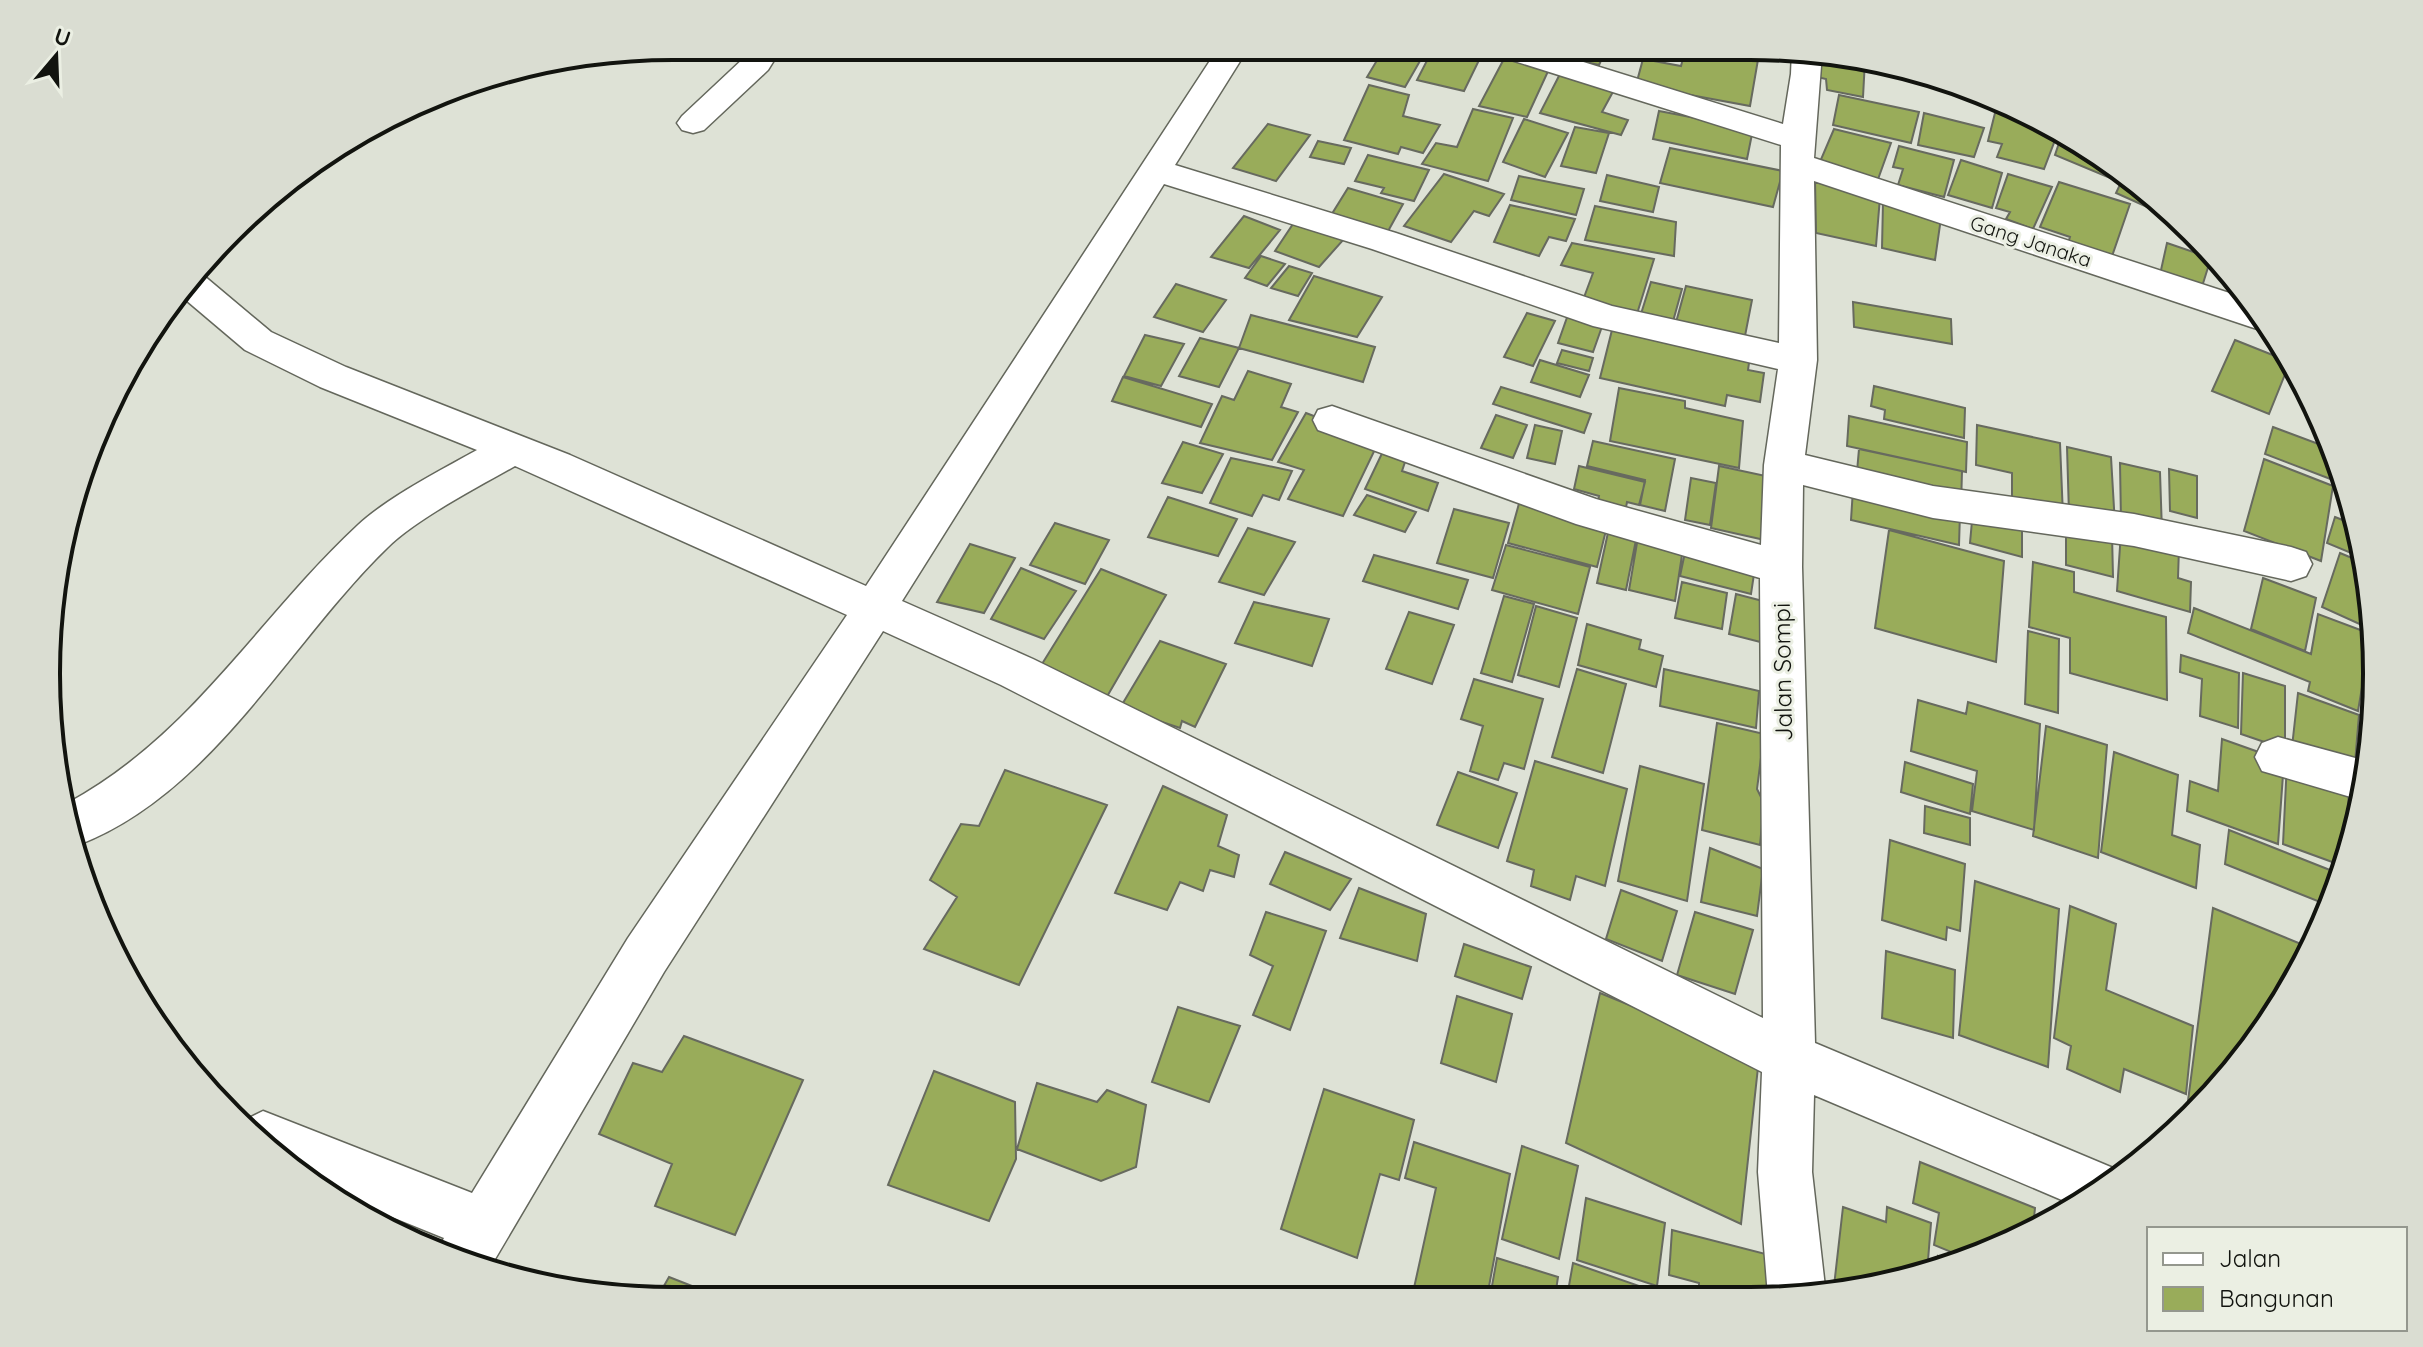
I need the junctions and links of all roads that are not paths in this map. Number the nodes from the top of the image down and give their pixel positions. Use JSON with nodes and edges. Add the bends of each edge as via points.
{"nodes":[{"id":1,"x":759,"y":60,"type":"edge"},
{"id":2,"x":1226,"y":60,"type":"edge"},
{"id":3,"x":1539,"y":60,"type":"edge"},
{"id":4,"x":1807,"y":63,"type":"edge"},
{"id":5,"x":693,"y":123,"type":"dead end"},
{"id":6,"x":1797,"y":152,"type":"junction"},
{"id":7,"x":1155,"y":170,"type":"junction"},
{"id":8,"x":196,"y":289,"type":"edge"},
{"id":9,"x":2244,"y":311,"type":"edge"},
{"id":10,"x":1798,"y":360,"type":"junction"},
{"id":11,"x":1332,"y":420,"type":"dead end"},
{"id":12,"x":512,"y":449,"type":"junction"},
{"id":13,"x":1784,"y":465,"type":"junction"},
{"id":14,"x":2291,"y":564,"type":"dead end"},
{"id":15,"x":1781,"y":567,"type":"junction"},
{"id":16,"x":875,"y":608,"type":"junction"},
{"id":17,"x":2278,"y":757,"type":"dead end"},
{"id":18,"x":2354,"y":778,"type":"edge"},
{"id":19,"x":79,"y":822,"type":"edge"},
{"id":20,"x":1789,"y":1058,"type":"junction"},
{"id":21,"x":289,"y":1151,"type":"edge"},
{"id":22,"x":2090,"y":1184,"type":"edge"},
{"id":23,"x":473,"y":1244,"type":"edge"},
{"id":24,"x":1796,"y":1285,"type":"edge"}],
"edges":[{"from":1,"to":5,"type":"street"},
{"from":2,"to":7,"type":"street"},
{"from":3,"to":6,"type":"street","name":"Gang Janaka"},
{"from":4,"to":6,"type":"street","name":"Jalan Sompi"},
{"from":6,"to":9,"type":"street","name":"Gang Janaka"},
{"from":6,"to":10,"type":"street","name":"Jalan Sompi"},
{"from":7,"to":10,"type":"street","via":[[1606,317]]},
{"from":7,"to":16,"type":"street"},
{"from":8,"to":12,"type":"street","via":[[258,341]]},
{"from":10,"to":13,"type":"street","name":"Jalan Sompi"},
{"from":11,"to":15,"type":"street","via":[[1590,513]]},
{"from":12,"to":16,"type":"street"},
{"from":12,"to":19,"type":"street","via":[[376,533],[190,739],[126,795]]},
{"from":13,"to":14,"type":"street","via":[[1933,502],[2134,530]]},
{"from":13,"to":15,"type":"street","name":"Jalan Sompi"},
{"from":15,"to":20,"type":"street","name":"Jalan Sompi"},
{"from":16,"to":20,"type":"street","via":[[1017,672]]},
{"from":16,"to":23,"type":"street","via":[[646,955]]},
{"from":17,"to":18,"type":"street"},
{"from":20,"to":22,"type":"street"},
{"from":20,"to":24,"type":"street","name":"Jalan Sompi","via":[[1785,1172]]},
{"from":21,"to":23,"type":"street"}]}
